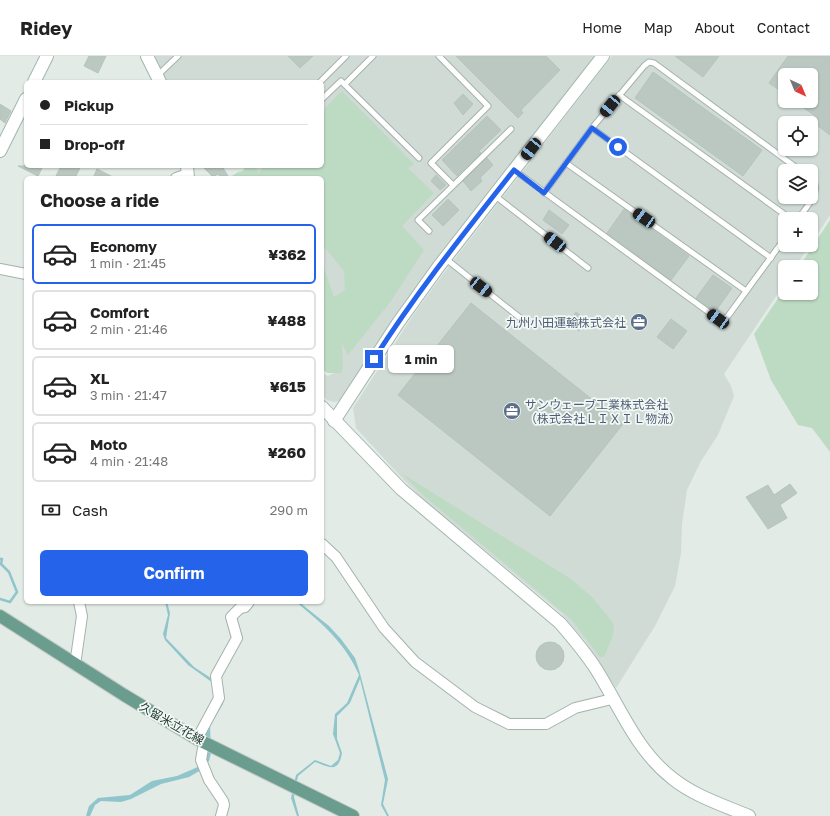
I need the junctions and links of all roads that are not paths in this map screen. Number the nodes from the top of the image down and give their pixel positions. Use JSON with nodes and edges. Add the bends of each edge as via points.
{"nodes":[{"id":1,"x":47,"y":56,"type":"edge"},
{"id":2,"x":147,"y":56,"type":"edge"},
{"id":3,"x":178,"y":56,"type":"edge"},
{"id":4,"x":346,"y":56,"type":"edge"},
{"id":5,"x":373,"y":56,"type":"edge"},
{"id":6,"x":439,"y":56,"type":"edge"},
{"id":7,"x":603,"y":56,"type":"edge"},
{"id":8,"x":158,"y":79,"type":"edge"},
{"id":9,"x":35,"y":80,"type":"edge"},
{"id":10,"x":322,"y":80,"type":"edge"},
{"id":11,"x":345,"y":84,"type":"junction"},
{"id":12,"x":620,"y":95,"type":"junction"},
{"id":13,"x":324,"y":97,"type":"edge"},
{"id":14,"x":24,"y":103,"type":"edge"},
{"id":15,"x":592,"y":128,"type":"junction"},
{"id":16,"x":511,"y":129,"type":"dead end"},
{"id":17,"x":0,"y":151,"type":"edge"},
{"id":18,"x":419,"y":158,"type":"dead end"},
{"id":19,"x":566,"y":163,"type":"junction"},
{"id":20,"x":791,"y":164,"type":"edge"},
{"id":21,"x":514,"y":170,"type":"junction"},
{"id":22,"x":453,"y":185,"type":"junction"},
{"id":23,"x":544,"y":193,"type":"junction"},
{"id":24,"x":494,"y":195,"type":"junction"},
{"id":25,"x":781,"y":212,"type":"edge"},
{"id":26,"x":429,"y":231,"type":"dead end"},
{"id":27,"x":778,"y":248,"type":"edge"},
{"id":28,"x":445,"y":258,"type":"junction"},
{"id":29,"x":771,"y":258,"type":"junction"},
{"id":30,"x":588,"y":268,"type":"dead end"},
{"id":31,"x":0,"y":269,"type":"edge"},
{"id":32,"x":24,"y":274,"type":"edge"},
{"id":33,"x":746,"y":291,"type":"junction"},
{"id":34,"x":529,"y":325,"type":"dead end"},
{"id":35,"x":324,"y":409,"type":"edge"},
{"id":36,"x":334,"y":421,"type":"junction"},
{"id":37,"x":324,"y":546,"type":"edge"},
{"id":38,"x":79,"y":604,"type":"edge"},
{"id":39,"x":247,"y":604,"type":"edge"},
{"id":40,"x":0,"y":616,"type":"edge"},
{"id":41,"x":75,"y":665,"type":"junction"},
{"id":42,"x":612,"y":698,"type":"junction"},
{"id":43,"x":201,"y":740,"type":"junction"},
{"id":44,"x":221,"y":816,"type":"edge"},
{"id":45,"x":353,"y":816,"type":"edge"},
{"id":46,"x":749,"y":816,"type":"edge"}],
"edges":[{"from":1,"to":9,"type":"street"},
{"from":2,"to":8,"type":"street"},
{"from":3,"to":8,"type":"lane"},
{"from":4,"to":10,"type":"lane"},
{"from":5,"to":11,"type":"lane"},
{"from":6,"to":22,"type":"lane","via":[[488,106],[431,163]]},
{"from":7,"to":21,"type":"street"},
{"from":11,"to":13,"type":"lane","via":[[341,80]]},
{"from":11,"to":18,"type":"lane"},
{"from":12,"to":15,"type":"lane"},
{"from":12,"to":20,"type":"lane","via":[[644,66],[649,62],[654,63]]},
{"from":12,"to":25,"type":"lane"},
{"from":14,"to":17,"type":"street"},
{"from":15,"to":19,"type":"lane"},
{"from":15,"to":29,"type":"lane"},
{"from":16,"to":22,"type":"lane"},
{"from":19,"to":23,"type":"lane"},
{"from":19,"to":33,"type":"lane"},
{"from":21,"to":23,"type":"lane"},
{"from":21,"to":24,"type":"street"},
{"from":22,"to":26,"type":"lane","via":[[418,220]]},
{"from":23,"to":33,"type":"lane","via":[[718,319],[722,320],[728,316]]},
{"from":24,"to":28,"type":"street"},
{"from":24,"to":30,"type":"lane"},
{"from":27,"to":29,"type":"lane"},
{"from":28,"to":34,"type":"lane"},
{"from":28,"to":36,"type":"street","via":[[398,322]]},
{"from":29,"to":33,"type":"lane"},
{"from":31,"to":32,"type":"street"},
{"from":35,"to":36,"type":"street"},
{"from":36,"to":42,"type":"street","via":[[401,489],[560,623],[579,644]]},
{"from":37,"to":42,"type":"street","via":[[336,557],[384,628],[415,662],[475,707],[509,724],[546,724],[575,708]]},
{"from":38,"to":41,"type":"street","via":[[82,616]]},
{"from":39,"to":43,"type":"street","via":[[231,617],[237,638],[216,677],[219,698]]},
{"from":40,"to":41,"type":"main road","name":"久留米立花線"},
{"from":41,"to":43,"type":"main road","name":"久留米立花線"},
{"from":42,"to":46,"type":"street","via":[[646,754],[660,768],[689,790]]},
{"from":43,"to":44,"type":"street","via":[[201,760],[224,805]]},
{"from":43,"to":45,"type":"main road","name":"久留米立花線"}]}
